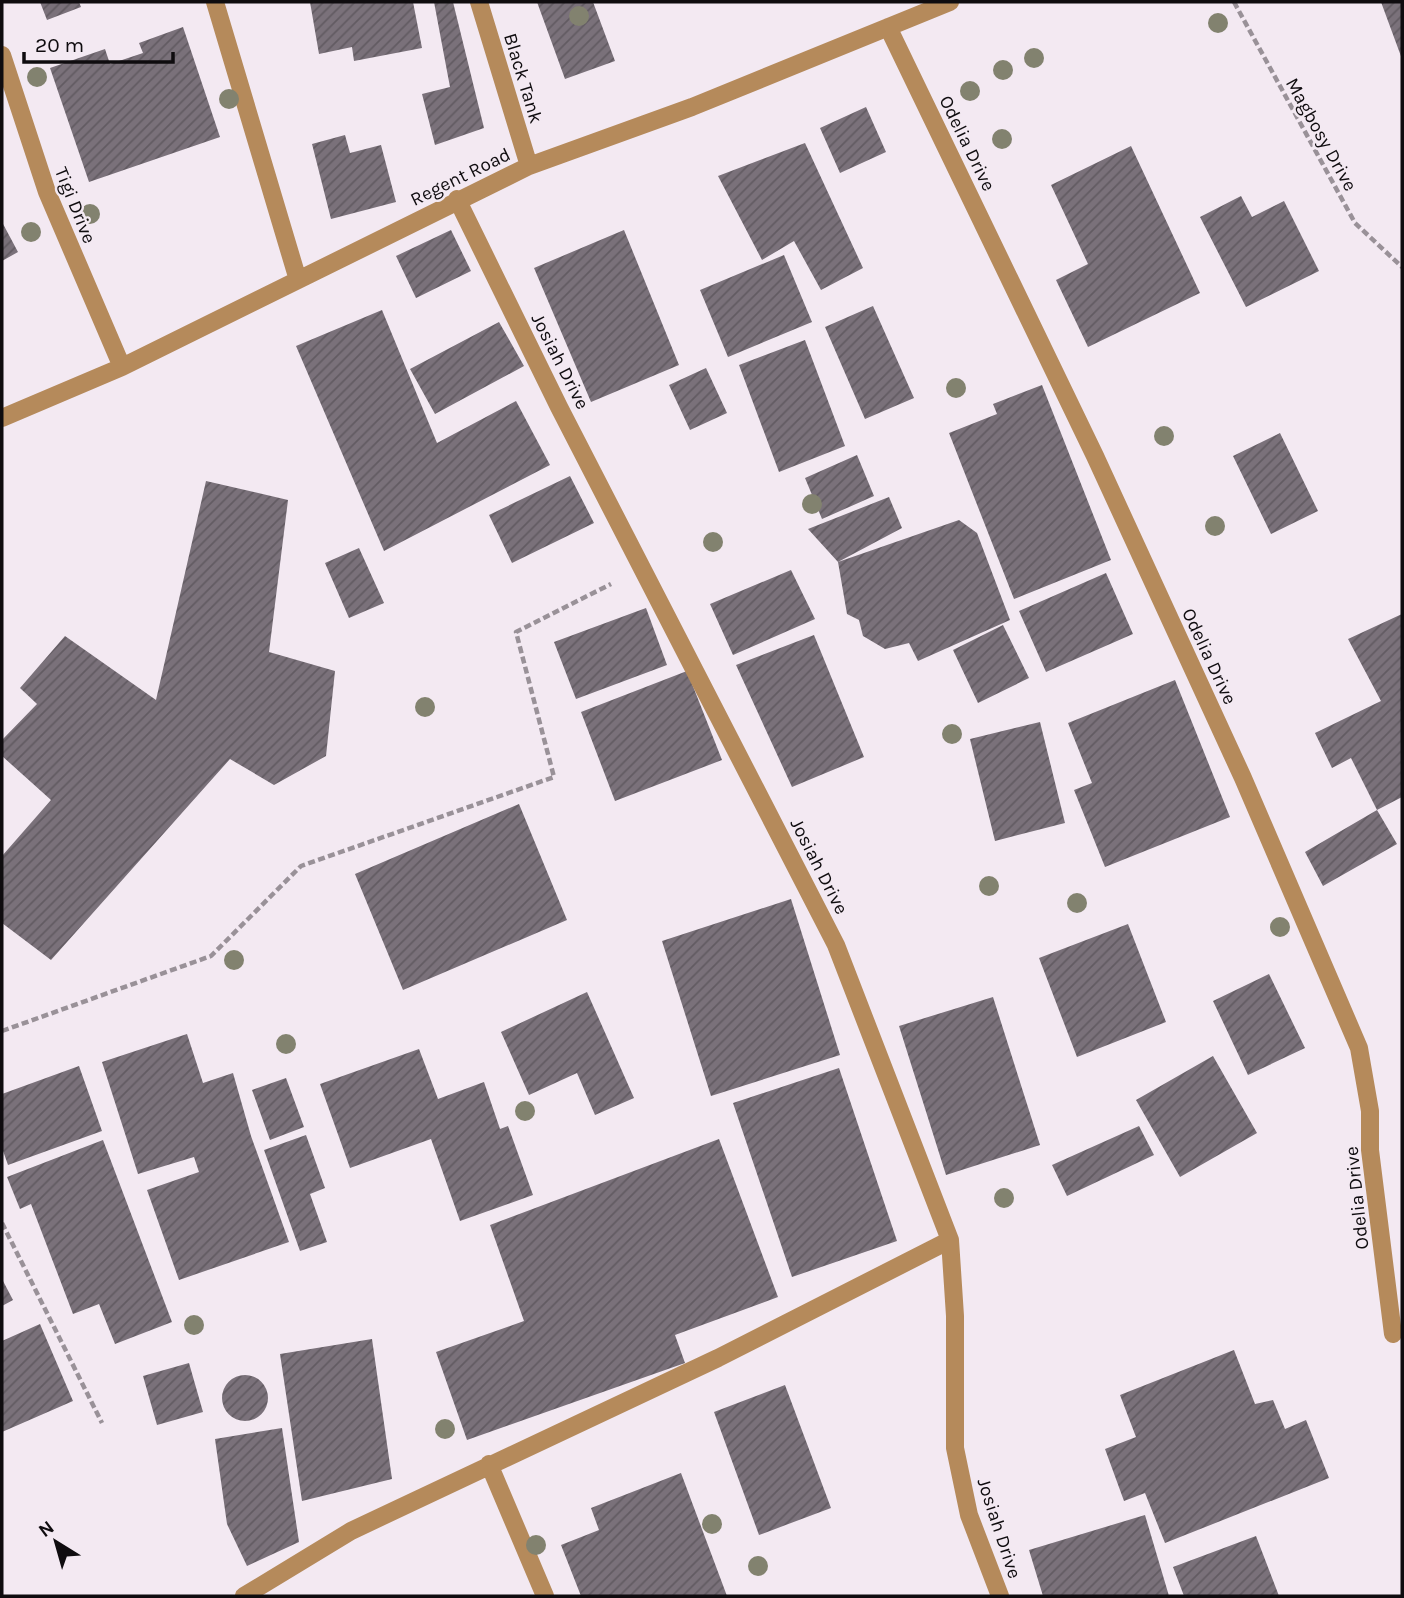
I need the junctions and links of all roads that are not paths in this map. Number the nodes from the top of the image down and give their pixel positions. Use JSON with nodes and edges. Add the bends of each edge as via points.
{"nodes":[{"id":1,"x":215,"y":2,"type":"edge"},
{"id":2,"x":479,"y":2,"type":"edge"},
{"id":3,"x":942,"y":3,"type":"edge"},
{"id":4,"x":888,"y":27,"type":"junction"},
{"id":5,"x":2,"y":55,"type":"edge"},
{"id":6,"x":529,"y":166,"type":"junction"},
{"id":7,"x":457,"y":199,"type":"junction"},
{"id":8,"x":298,"y":280,"type":"junction"},
{"id":9,"x":121,"y":367,"type":"junction"},
{"id":10,"x":2,"y":418,"type":"edge"},
{"id":11,"x":950,"y":1240,"type":"junction"},
{"id":12,"x":1393,"y":1334,"type":"dead end"},
{"id":13,"x":489,"y":1464,"type":"junction"},
{"id":14,"x":244,"y":1596,"type":"edge"},
{"id":15,"x":545,"y":1596,"type":"edge"},
{"id":16,"x":1000,"y":1596,"type":"edge"}],
"edges":[{"from":1,"to":8,"type":"street"},
{"from":2,"to":6,"type":"street","name":"Black Tank"},
{"from":3,"to":4,"type":"street","name":"Regent Road"},
{"from":4,"to":6,"type":"street","name":"Regent Road","via":[[692,107]]},
{"from":4,"to":12,"type":"street","name":"Odelia Drive","via":[[1096,456],[1243,778],[1359,1048]]},
{"from":5,"to":9,"type":"street","name":"Tigi Drive","via":[[47,192]]},
{"from":6,"to":7,"type":"street","name":"Regent Road"},
{"from":7,"to":8,"type":"street","name":"Regent Road"},
{"from":7,"to":11,"type":"street","name":"Josiah Drive","via":[[836,945]]},
{"from":8,"to":9,"type":"street","name":"Regent Road"},
{"from":9,"to":10,"type":"street","name":"Regent Road"},
{"from":11,"to":13,"type":"street","via":[[718,1359]]},
{"from":11,"to":16,"type":"street","name":"Josiah Drive","via":[[955,1448],[969,1515]]},
{"from":13,"to":14,"type":"street","via":[[351,1531]]},
{"from":13,"to":15,"type":"street"}]}
